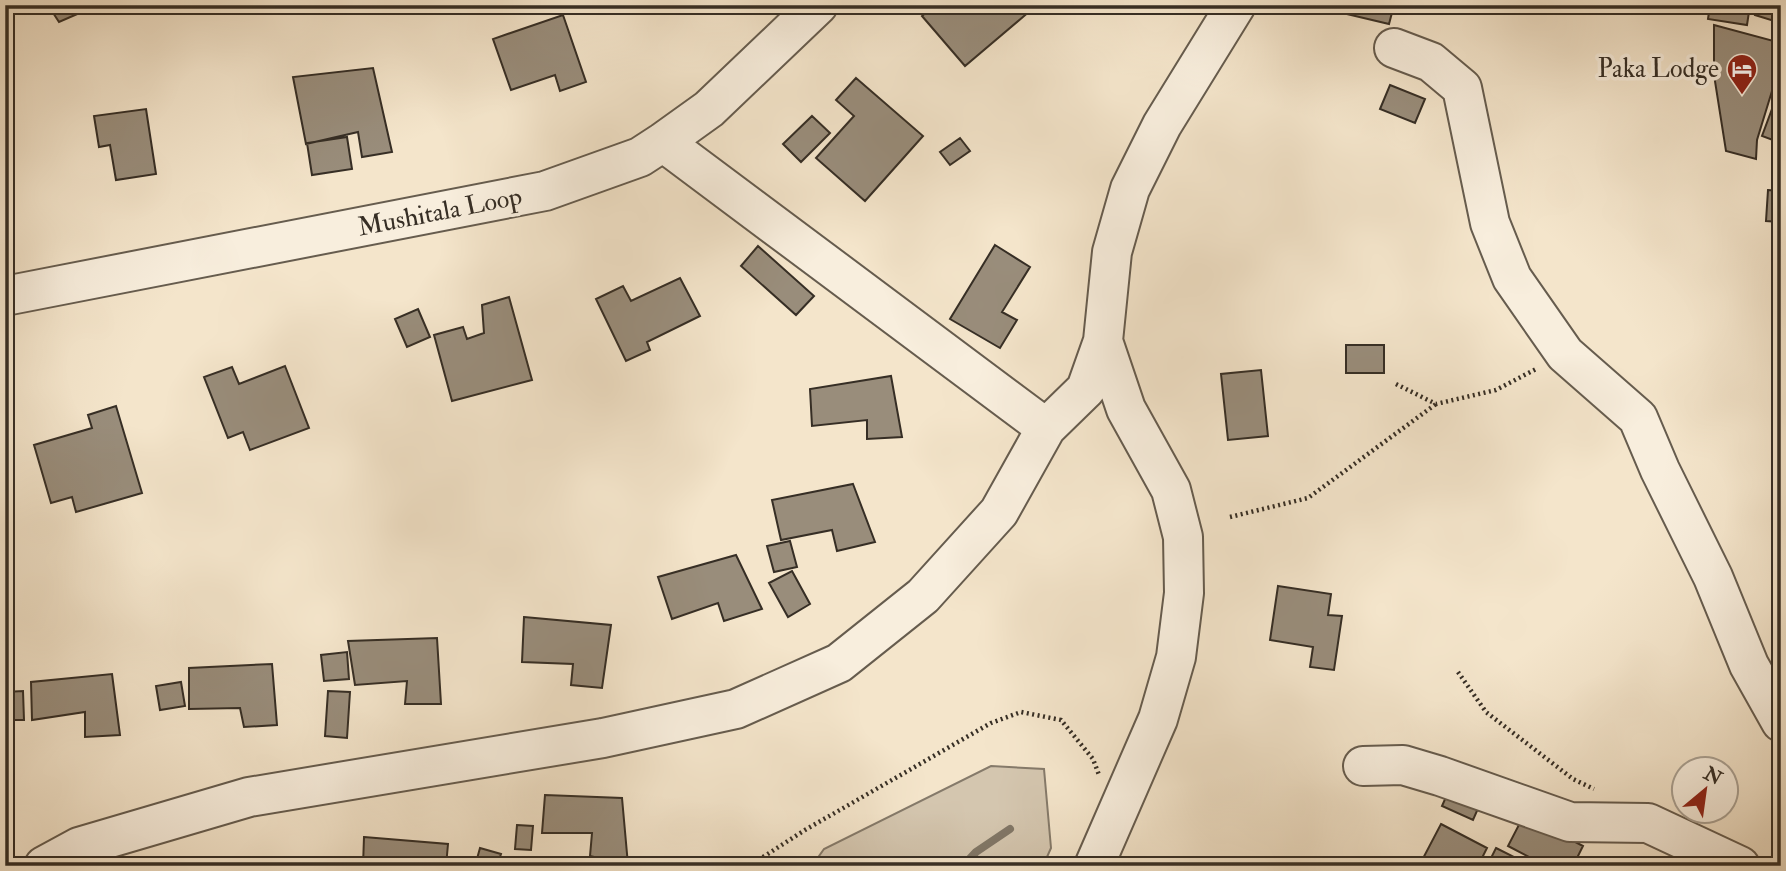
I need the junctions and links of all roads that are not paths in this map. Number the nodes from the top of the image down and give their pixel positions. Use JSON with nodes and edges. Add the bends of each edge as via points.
{"nodes":[{"id":1,"x":818,"y":5,"type":"edge"},
{"id":2,"x":1236,"y":5,"type":"edge"},
{"id":3,"x":1394,"y":48,"type":"dead end"},
{"id":4,"x":663,"y":142,"type":"junction"},
{"id":5,"x":5,"y":296,"type":"edge"},
{"id":6,"x":1103,"y":341,"type":"junction"},
{"id":7,"x":1046,"y":428,"type":"junction"},
{"id":8,"x":1781,"y":722,"type":"edge"},
{"id":9,"x":1363,"y":766,"type":"dead end"},
{"id":10,"x":44,"y":866,"type":"edge"},
{"id":11,"x":1094,"y":866,"type":"edge"},
{"id":12,"x":1740,"y":866,"type":"edge"}],
"edges":[{"from":1,"to":4,"type":"street","name":"Mushitala Loop","via":[[709,108]]},
{"from":2,"to":6,"type":"street","via":[[1162,125],[1130,190],[1112,252]]},
{"from":3,"to":8,"type":"street","via":[[1431,62],[1462,88],[1490,223],[1512,278],[1565,354],[1637,418],[1713,577],[1749,665]]},
{"from":4,"to":5,"type":"street","name":"Mushitala Loop","via":[[640,157],[545,191]]},
{"from":4,"to":7,"type":"street"},
{"from":6,"to":7,"type":"street","via":[[1086,389]]},
{"from":6,"to":11,"type":"street","via":[[1126,409],[1171,490],[1183,537],[1184,593],[1176,657],[1157,719]]},
{"from":7,"to":10,"type":"street","via":[[999,512],[923,596],[839,663],[736,709],[603,738],[249,797],[79,847]]},
{"from":9,"to":12,"type":"street","via":[[1403,765],[1570,822],[1648,823]]}]}
